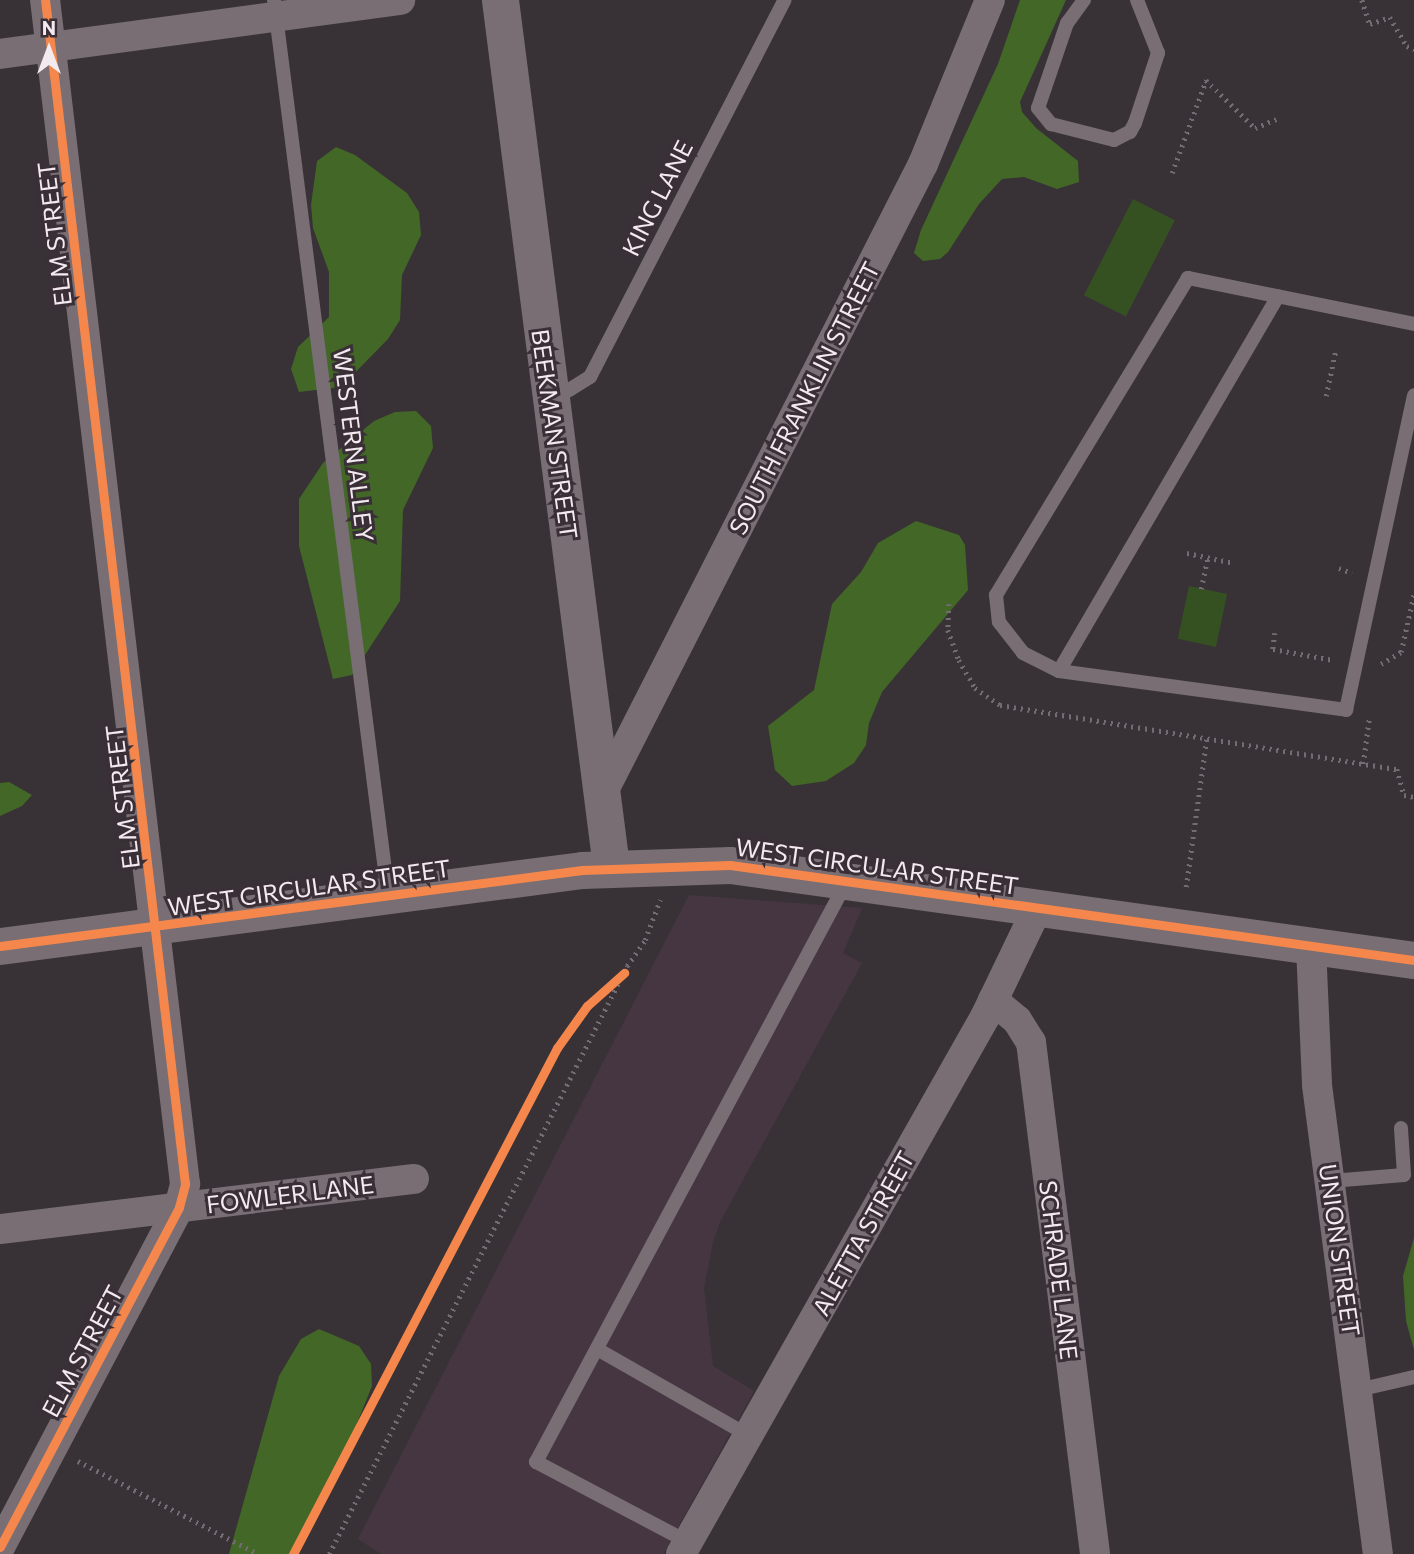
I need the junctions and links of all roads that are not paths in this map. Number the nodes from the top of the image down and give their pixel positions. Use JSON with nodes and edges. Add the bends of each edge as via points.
{"nodes":[{"id":1,"x":45,"y":0,"type":"edge"},
{"id":2,"x":400,"y":0,"type":"edge"},
{"id":3,"x":500,"y":0,"type":"edge"},
{"id":4,"x":785,"y":0,"type":"edge"},
{"id":5,"x":990,"y":0,"type":"edge"},
{"id":6,"x":1084,"y":0,"type":"edge"},
{"id":7,"x":1137,"y":0,"type":"edge"},
{"id":8,"x":275,"y":7,"type":"edge"},
{"id":9,"x":50,"y":48,"type":"junction"},
{"id":10,"x":0,"y":54,"type":"edge"},
{"id":11,"x":1278,"y":296,"type":"junction"},
{"id":12,"x":1414,"y":324,"type":"edge"},
{"id":13,"x":549,"y":393,"type":"junction"},
{"id":14,"x":1414,"y":395,"type":"edge"},
{"id":15,"x":1059,"y":671,"type":"junction"},
{"id":16,"x":604,"y":790,"type":"junction"},
{"id":17,"x":611,"y":867,"type":"junction"},
{"id":18,"x":848,"y":879,"type":"junction"},
{"id":19,"x":389,"y":895,"type":"junction"},
{"id":20,"x":1038,"y":907,"type":"junction"},
{"id":21,"x":158,"y":927,"type":"junction"},
{"id":22,"x":0,"y":946,"type":"edge"},
{"id":23,"x":1311,"y":946,"type":"junction"},
{"id":24,"x":1414,"y":960,"type":"edge"},
{"id":25,"x":993,"y":1000,"type":"junction"},
{"id":26,"x":1401,"y":1128,"type":"dead end"},
{"id":27,"x":414,"y":1179,"type":"dead end"},
{"id":28,"x":1331,"y":1181,"type":"junction"},
{"id":29,"x":179,"y":1207,"type":"junction"},
{"id":30,"x":0,"y":1229,"type":"edge"},
{"id":31,"x":597,"y":1349,"type":"junction"},
{"id":32,"x":1414,"y":1377,"type":"edge"},
{"id":33,"x":1358,"y":1390,"type":"junction"},
{"id":34,"x":748,"y":1435,"type":"junction"},
{"id":35,"x":0,"y":1547,"type":"edge"},
{"id":36,"x":684,"y":1548,"type":"edge"},
{"id":37,"x":1095,"y":1554,"type":"edge"},
{"id":38,"x":1378,"y":1554,"type":"edge"}],
"edges":[{"from":1,"to":9,"type":"street","name":"ELM STREET"},
{"from":2,"to":8,"type":"street"},
{"from":3,"to":13,"type":"street","name":"BEEKMAN STREET"},
{"from":4,"to":13,"type":"lane","name":"KING LANE","via":[[590,377],[569,390]]},
{"from":5,"to":16,"type":"street","name":"SOUTH FRANKLIN STREET","via":[[923,164]]},
{"from":6,"to":7,"type":"lane","via":[[1068,23],[1038,108],[1051,124],[1114,140],[1130,132],[1135,123],[1158,52]]},
{"from":8,"to":9,"type":"street"},
{"from":8,"to":19,"type":"lane","name":"WESTERN ALLEY"},
{"from":9,"to":10,"type":"street"},
{"from":9,"to":21,"type":"street","name":"ELM STREET"},
{"from":11,"to":12,"type":"lane"},
{"from":11,"to":15,"type":"lane"},
{"from":11,"to":15,"type":"lane","via":[[1188,278],[996,595],[999,622],[1023,653]]},
{"from":13,"to":16,"type":"street","name":"BEEKMAN STREET"},
{"from":14,"to":15,"type":"lane","via":[[1346,710]]},
{"from":16,"to":17,"type":"street","name":"BEEKMAN STREET"},
{"from":17,"to":18,"type":"street","name":"WEST CIRCULAR STREET","via":[[730,864]]},
{"from":17,"to":19,"type":"street","name":"WEST CIRCULAR STREET"},
{"from":18,"to":20,"type":"street","name":"WEST CIRCULAR STREET"},
{"from":18,"to":31,"type":"lane"},
{"from":19,"to":21,"type":"street","name":"WEST CIRCULAR STREET"},
{"from":20,"to":23,"type":"street","name":"WEST CIRCULAR STREET"},
{"from":20,"to":25,"type":"street","name":"ALETTA STREET"},
{"from":21,"to":22,"type":"street","name":"WEST CIRCULAR STREET"},
{"from":21,"to":29,"type":"street","name":"ELM STREET","via":[[185,1184]]},
{"from":23,"to":24,"type":"street","name":"WEST CIRCULAR STREET"},
{"from":23,"to":28,"type":"street","name":"UNION STREET","via":[[1317,1085]]},
{"from":25,"to":34,"type":"street","name":"ALETTA STREET"},
{"from":25,"to":37,"type":"street","name":"SCHRADE LANE","via":[[1017,1020],[1031,1042]]},
{"from":26,"to":28,"type":"lane","via":[[1404,1175]]},
{"from":27,"to":29,"type":"street","name":"FOWLER LANE"},
{"from":28,"to":33,"type":"street","name":"UNION STREET"},
{"from":29,"to":30,"type":"street","name":"FOWLER LANE"},
{"from":29,"to":35,"type":"street","name":"ELM STREET"},
{"from":31,"to":34,"type":"lane"},
{"from":31,"to":36,"type":"lane","via":[[536,1462]]},
{"from":32,"to":33,"type":"lane"},
{"from":33,"to":38,"type":"street","name":"UNION STREET"},
{"from":34,"to":36,"type":"street","name":"ALETTA STREET"}]}
